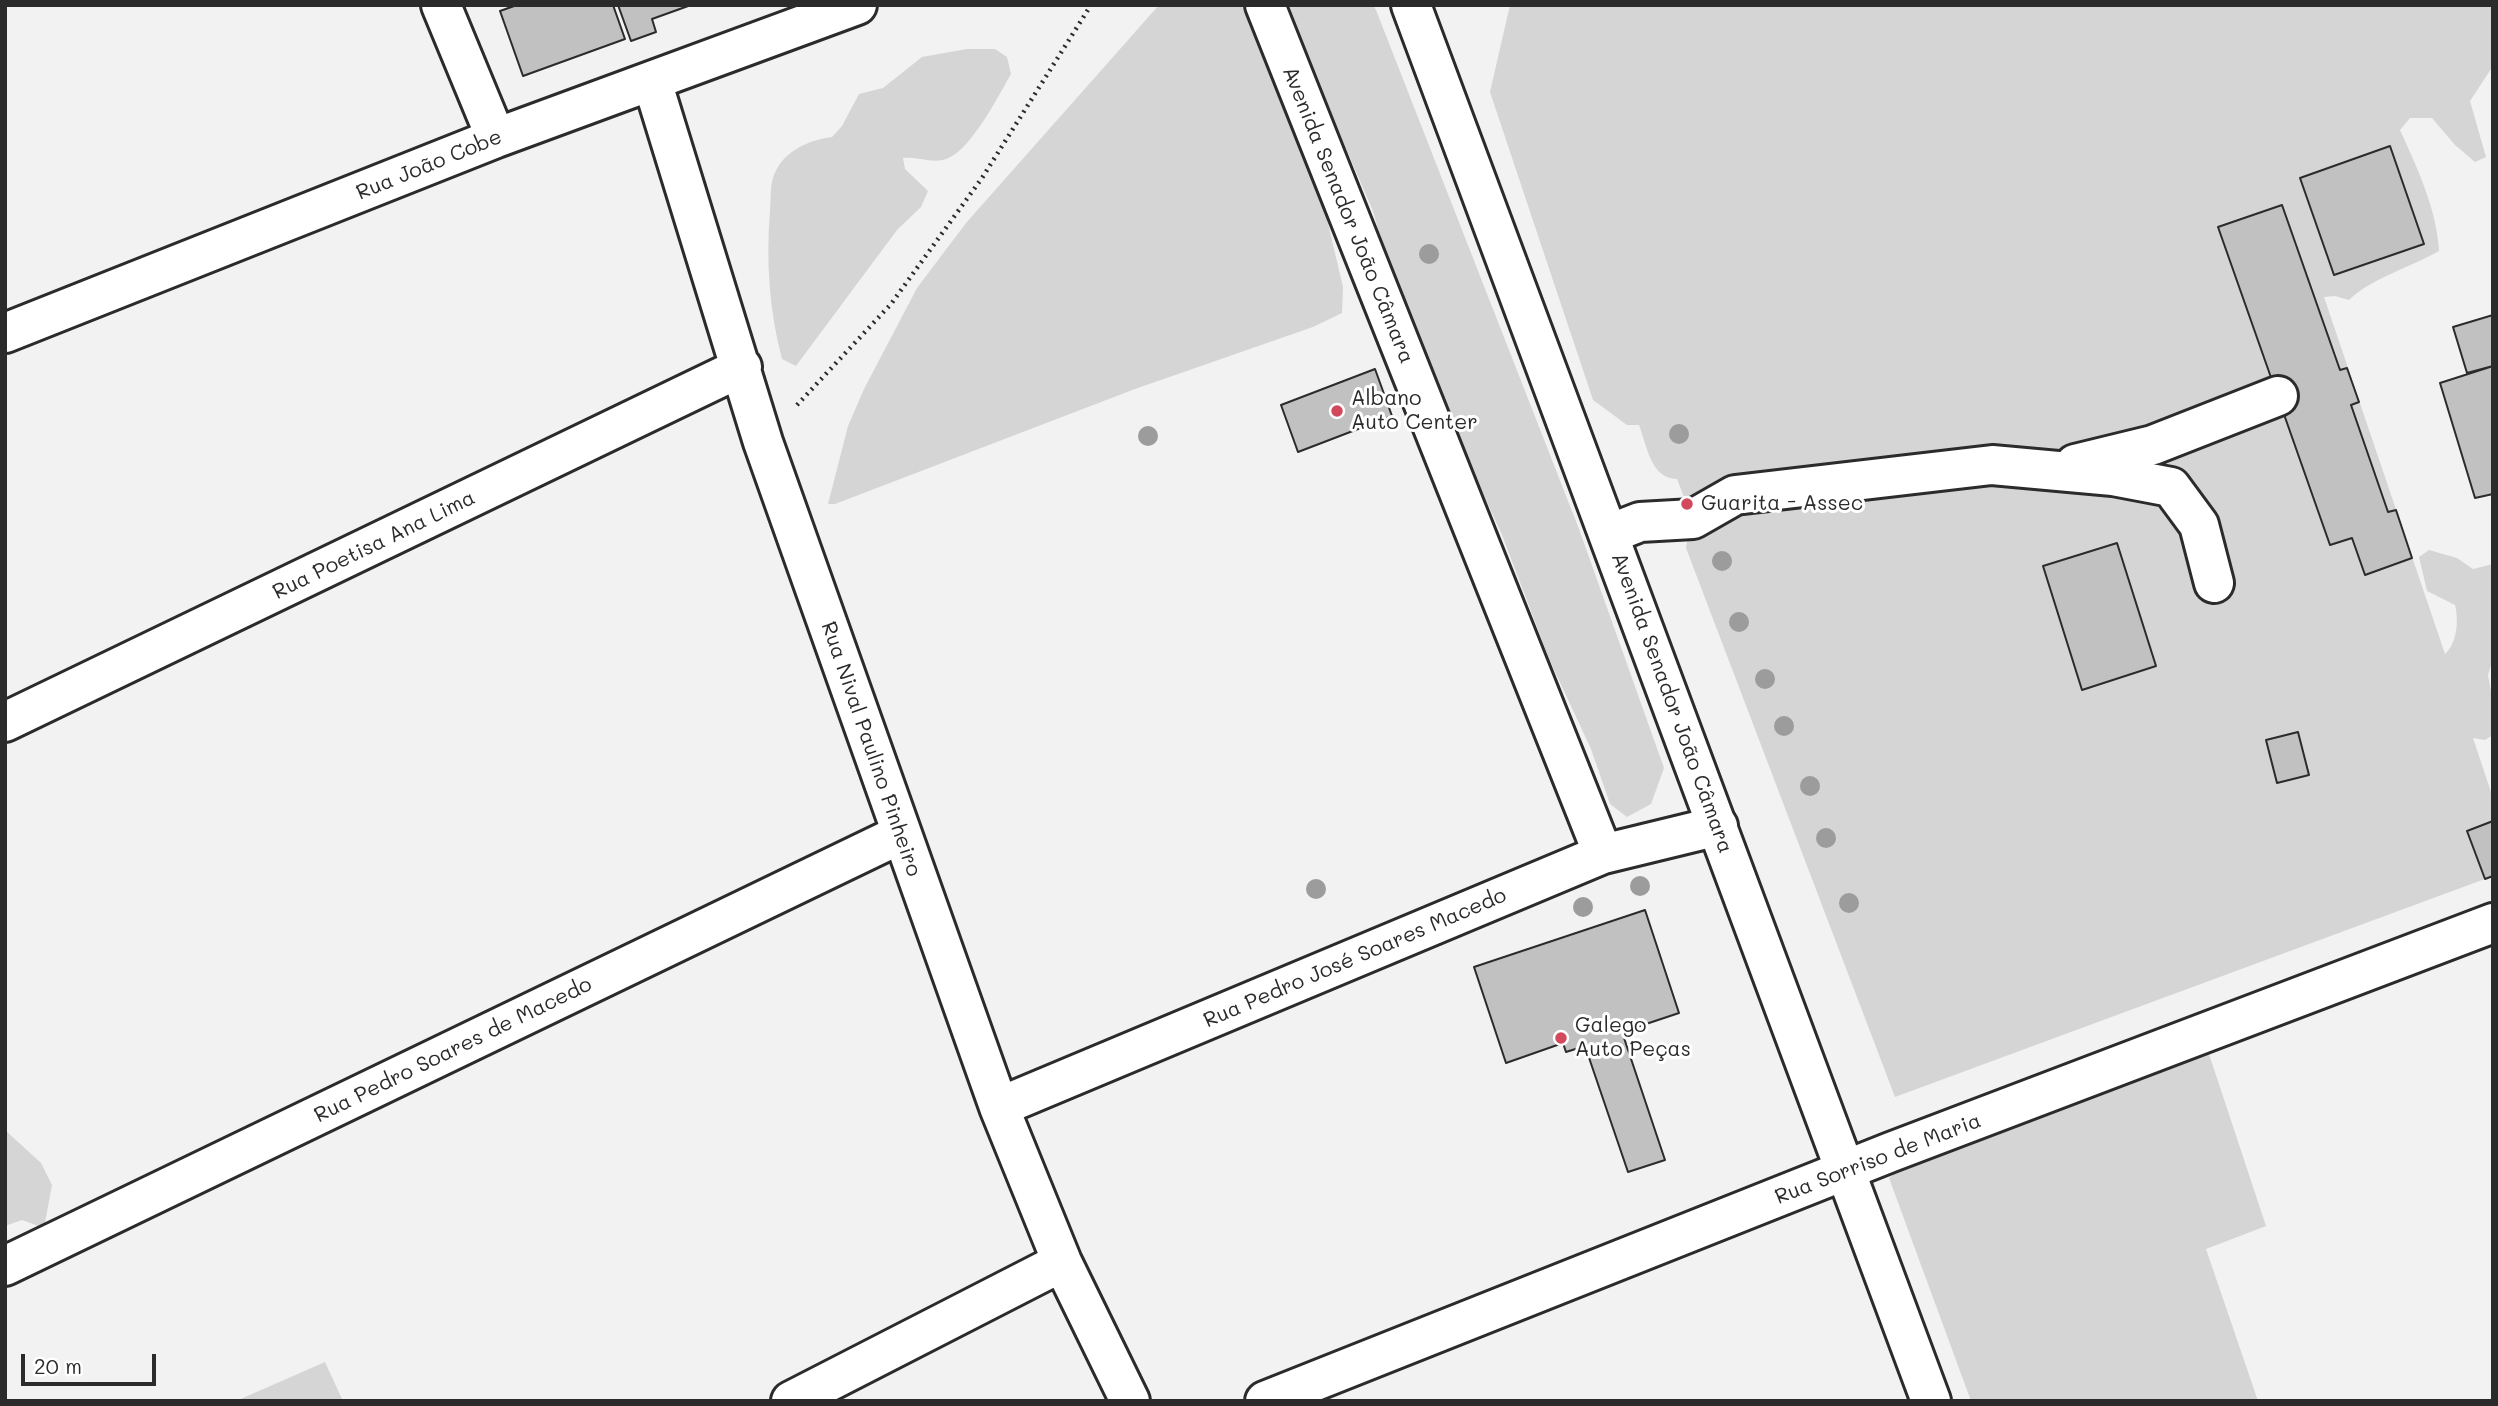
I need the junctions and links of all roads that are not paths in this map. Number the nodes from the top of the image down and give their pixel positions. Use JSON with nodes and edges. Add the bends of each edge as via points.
{"nodes":[{"id":1,"x":441,"y":5,"type":"edge"},
{"id":2,"x":857,"y":5,"type":"edge"},
{"id":3,"x":1265,"y":5,"type":"edge"},
{"id":4,"x":1411,"y":5,"type":"edge"},
{"id":5,"x":652,"y":81,"type":"junction"},
{"id":6,"x":496,"y":138,"type":"junction"},
{"id":7,"x":5,"y":333,"type":"edge"},
{"id":8,"x":742,"y":367,"type":"junction"},
{"id":9,"x":2278,"y":396,"type":"dead end"},
{"id":10,"x":2049,"y":470,"type":"junction"},
{"id":11,"x":1609,"y":534,"type":"junction"},
{"id":12,"x":2214,"y":583,"type":"dead end"},
{"id":13,"x":5,"y":722,"type":"edge"},
{"id":14,"x":1717,"y":826,"type":"junction"},
{"id":15,"x":901,"y":834,"type":"junction"},
{"id":16,"x":1602,"y":854,"type":"junction"},
{"id":17,"x":2493,"y":923,"type":"edge"},
{"id":18,"x":999,"y":1107,"type":"junction"},
{"id":19,"x":1846,"y":1171,"type":"junction"},
{"id":20,"x":1062,"y":1262,"type":"junction"},
{"id":21,"x":5,"y":1266,"type":"edge"},
{"id":22,"x":791,"y":1401,"type":"edge"},
{"id":23,"x":1130,"y":1401,"type":"edge"},
{"id":24,"x":1265,"y":1401,"type":"edge"},
{"id":25,"x":1931,"y":1401,"type":"edge"}],
"edges":[{"from":1,"to":6,"type":"street"},
{"from":2,"to":5,"type":"street","name":"Rua João Cobe"},
{"from":3,"to":16,"type":"street","name":"Avenida Senador João Câmara"},
{"from":4,"to":11,"type":"street","name":"Avenida Senador João Câmara"},
{"from":5,"to":6,"type":"street","name":"Rua João Cobe"},
{"from":5,"to":8,"type":"street","name":"Rua Nival Paulino Pinheiro"},
{"from":6,"to":7,"type":"street","name":"Rua João Cobe"},
{"from":8,"to":13,"type":"street","name":"Rua Poetisa Ana Lima"},
{"from":8,"to":15,"type":"street","name":"Rua Nival Paulino Pinheiro","via":[[763,442]]},
{"from":9,"to":10,"type":"street","via":[[2153,445]]},
{"from":10,"to":11,"type":"street","via":[[1992,465],[1735,495],[1693,519],[1640,522]]},
{"from":10,"to":12,"type":"street","via":[[2171,487],[2199,524]]},
{"from":11,"to":14,"type":"street","name":"Avenida Senador João Câmara"},
{"from":14,"to":16,"type":"street","name":"Rua Pedro José Soares Macedo"},
{"from":14,"to":19,"type":"street","name":"Avenida Senador João Câmara"},
{"from":15,"to":18,"type":"street","name":"Rua Nival Paulino Pinheiro"},
{"from":15,"to":21,"type":"street","name":"Rua Pedro Soares de Macedo"},
{"from":16,"to":18,"type":"street","name":"Rua Pedro José Soares Macedo"},
{"from":17,"to":19,"type":"street","name":"Rua Sorriso de Maria"},
{"from":18,"to":20,"type":"street","name":"Rua Nival Paulino Pinheiro"},
{"from":19,"to":24,"type":"street","name":"Rua Sorriso de Maria"},
{"from":19,"to":25,"type":"street","name":"Avenida Senador João Câmara"},
{"from":20,"to":22,"type":"street"},
{"from":20,"to":23,"type":"street","name":"Rua Nival Paulino Pinheiro"}]}
